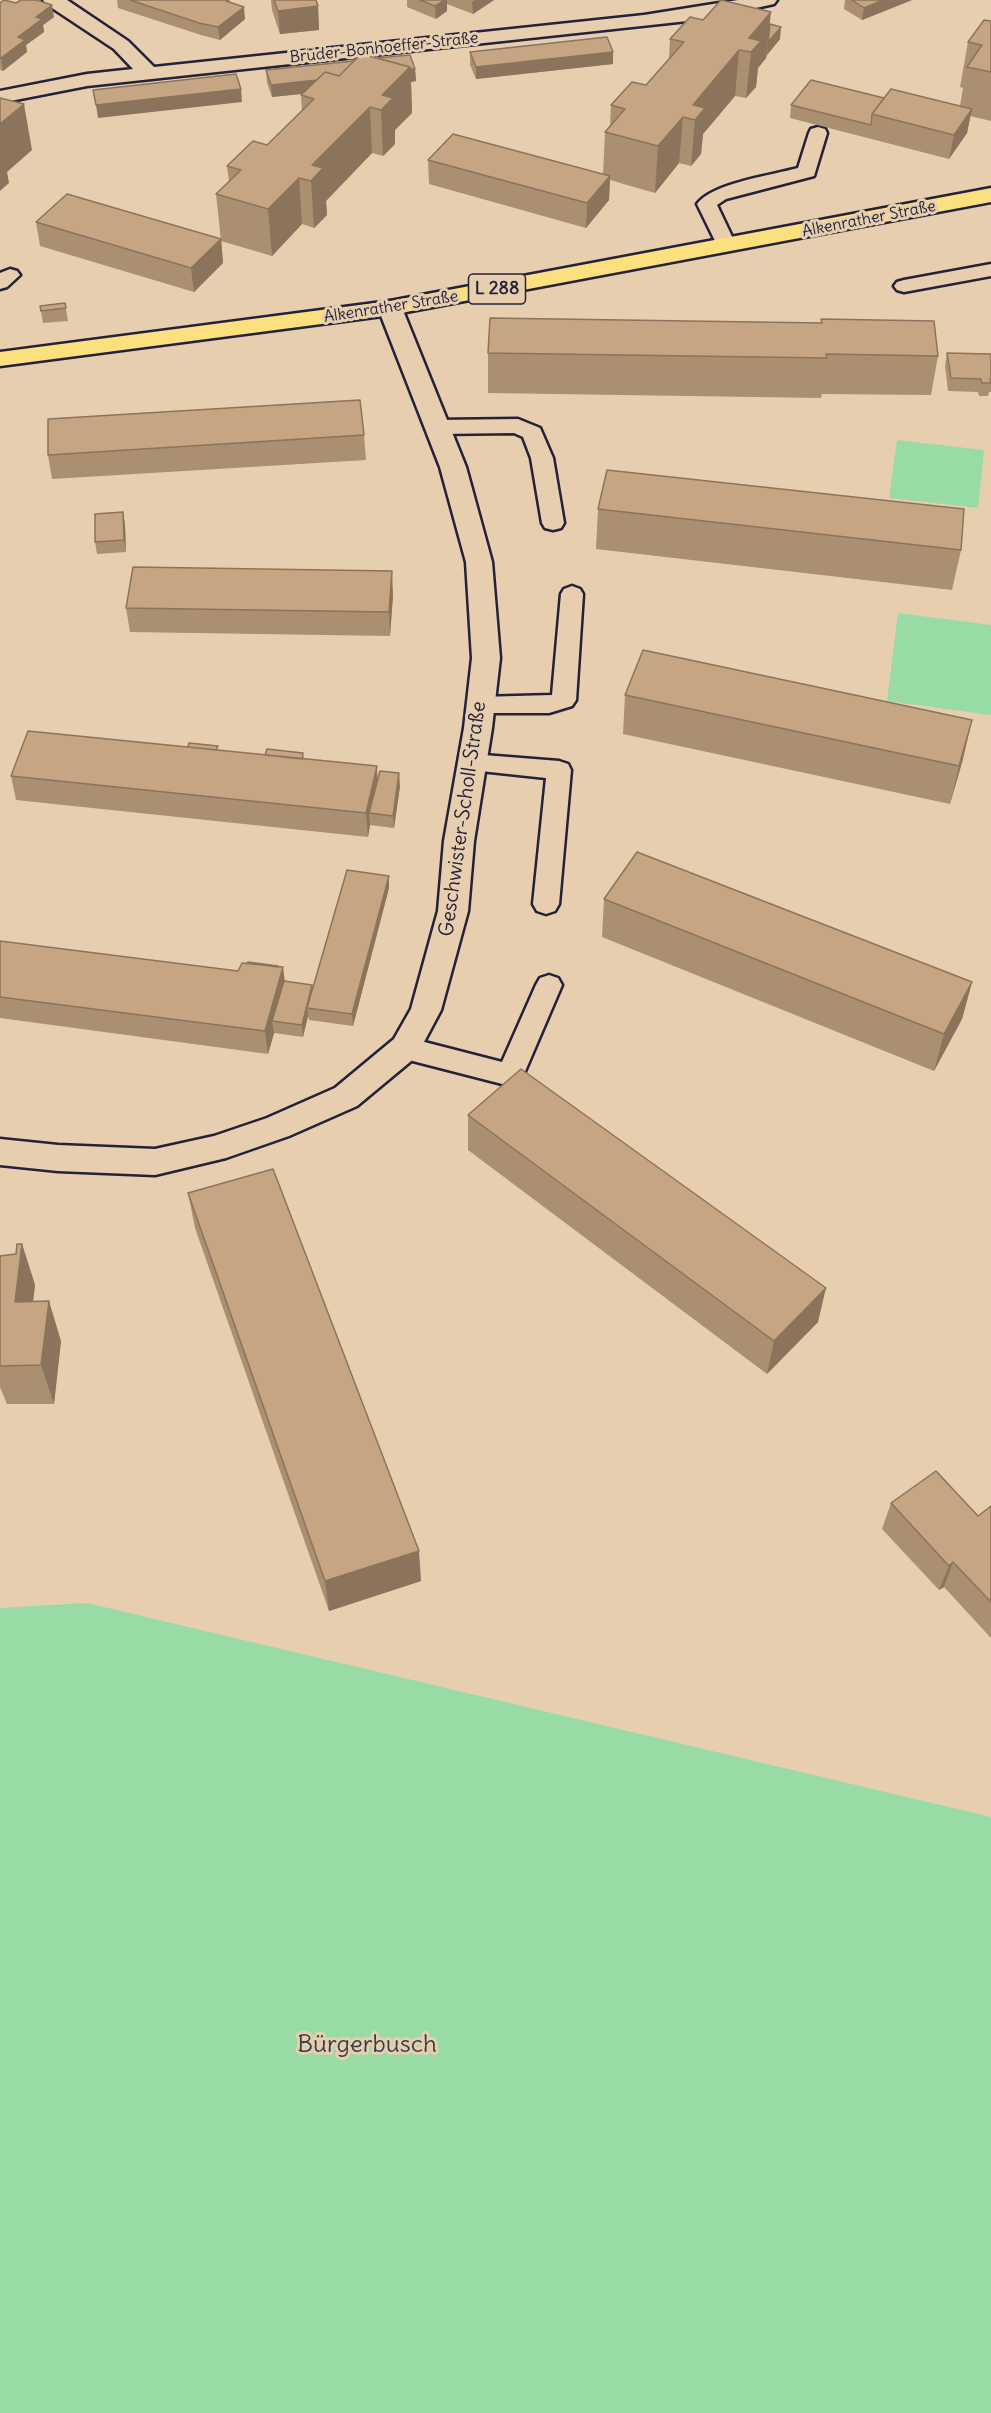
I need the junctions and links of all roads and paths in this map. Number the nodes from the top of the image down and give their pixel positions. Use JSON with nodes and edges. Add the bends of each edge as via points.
{"nodes":[{"id":1,"x":53,"y":0,"type":"edge"},
{"id":2,"x":623,"y":0,"type":"edge"},
{"id":3,"x":767,"y":0,"type":"edge"},
{"id":4,"x":644,"y":21,"type":"junction"},
{"id":5,"x":149,"y":73,"type":"junction"},
{"id":6,"x":0,"y":97,"type":"edge"},
{"id":7,"x":818,"y":133,"type":"dead end"},
{"id":8,"x":991,"y":195,"type":"edge"},
{"id":9,"x":726,"y":245,"type":"junction"},
{"id":10,"x":991,"y":270,"type":"edge"},
{"id":11,"x":904,"y":286,"type":"dead end"},
{"id":12,"x":390,"y":309,"type":"junction"},
{"id":13,"x":0,"y":358,"type":"edge"},
{"id":14,"x":437,"y":427,"type":"junction"},
{"id":15,"x":553,"y":523,"type":"dead end"},
{"id":16,"x":572,"y":594,"type":"dead end"},
{"id":17,"x":480,"y":705,"type":"junction"},
{"id":18,"x":471,"y":763,"type":"junction"},
{"id":19,"x":546,"y":904,"type":"dead end"},
{"id":20,"x":549,"y":985,"type":"dead end"},
{"id":21,"x":405,"y":1048,"type":"junction"},
{"id":22,"x":0,"y":1152,"type":"edge"}],
"edges":[{"from":1,"to":5,"type":"street","via":[[121,45]]},
{"from":2,"to":4,"type":"street"},
{"from":3,"to":4,"type":"street","name":"Brüder-Bonhoeffer-Straße"},
{"from":4,"to":5,"type":"street","name":"Brüder-Bonhoeffer-Straße"},
{"from":5,"to":6,"type":"street","name":"Brüder-Bonhoeffer-Straße"},
{"from":7,"to":9,"type":"lane","via":[[807,172],[718,195],[706,204]]},
{"from":8,"to":9,"type":"main road","name":"Alkenrather Straße","number":"L 288"},
{"from":9,"to":12,"type":"main road","name":"Alkenrather Straße","number":"L 288"},
{"from":10,"to":11,"type":"lane"},
{"from":12,"to":13,"type":"main road","name":"Alkenrather Straße","number":"L 288"},
{"from":12,"to":14,"type":"street","name":"Geschwister-Scholl-Straße"},
{"from":14,"to":15,"type":"lane","via":[[518,426],[532,433],[542,458]]},
{"from":14,"to":17,"type":"street","name":"Geschwister-Scholl-Straße","via":[[453,467],[479,562],[486,658]]},
{"from":16,"to":17,"type":"lane","via":[[564,700],[549,705]]},
{"from":17,"to":18,"type":"street","name":"Geschwister-Scholl-Straße"},
{"from":18,"to":19,"type":"lane","via":[[559,770]]},
{"from":18,"to":21,"type":"street","name":"Geschwister-Scholl-Straße","via":[[453,911],[426,1010]]},
{"from":20,"to":21,"type":"lane","via":[[510,1075]]},
{"from":21,"to":22,"type":"street","name":"Geschwister-Scholl-Straße","via":[[346,1097],[215,1149],[155,1162]]}]}
